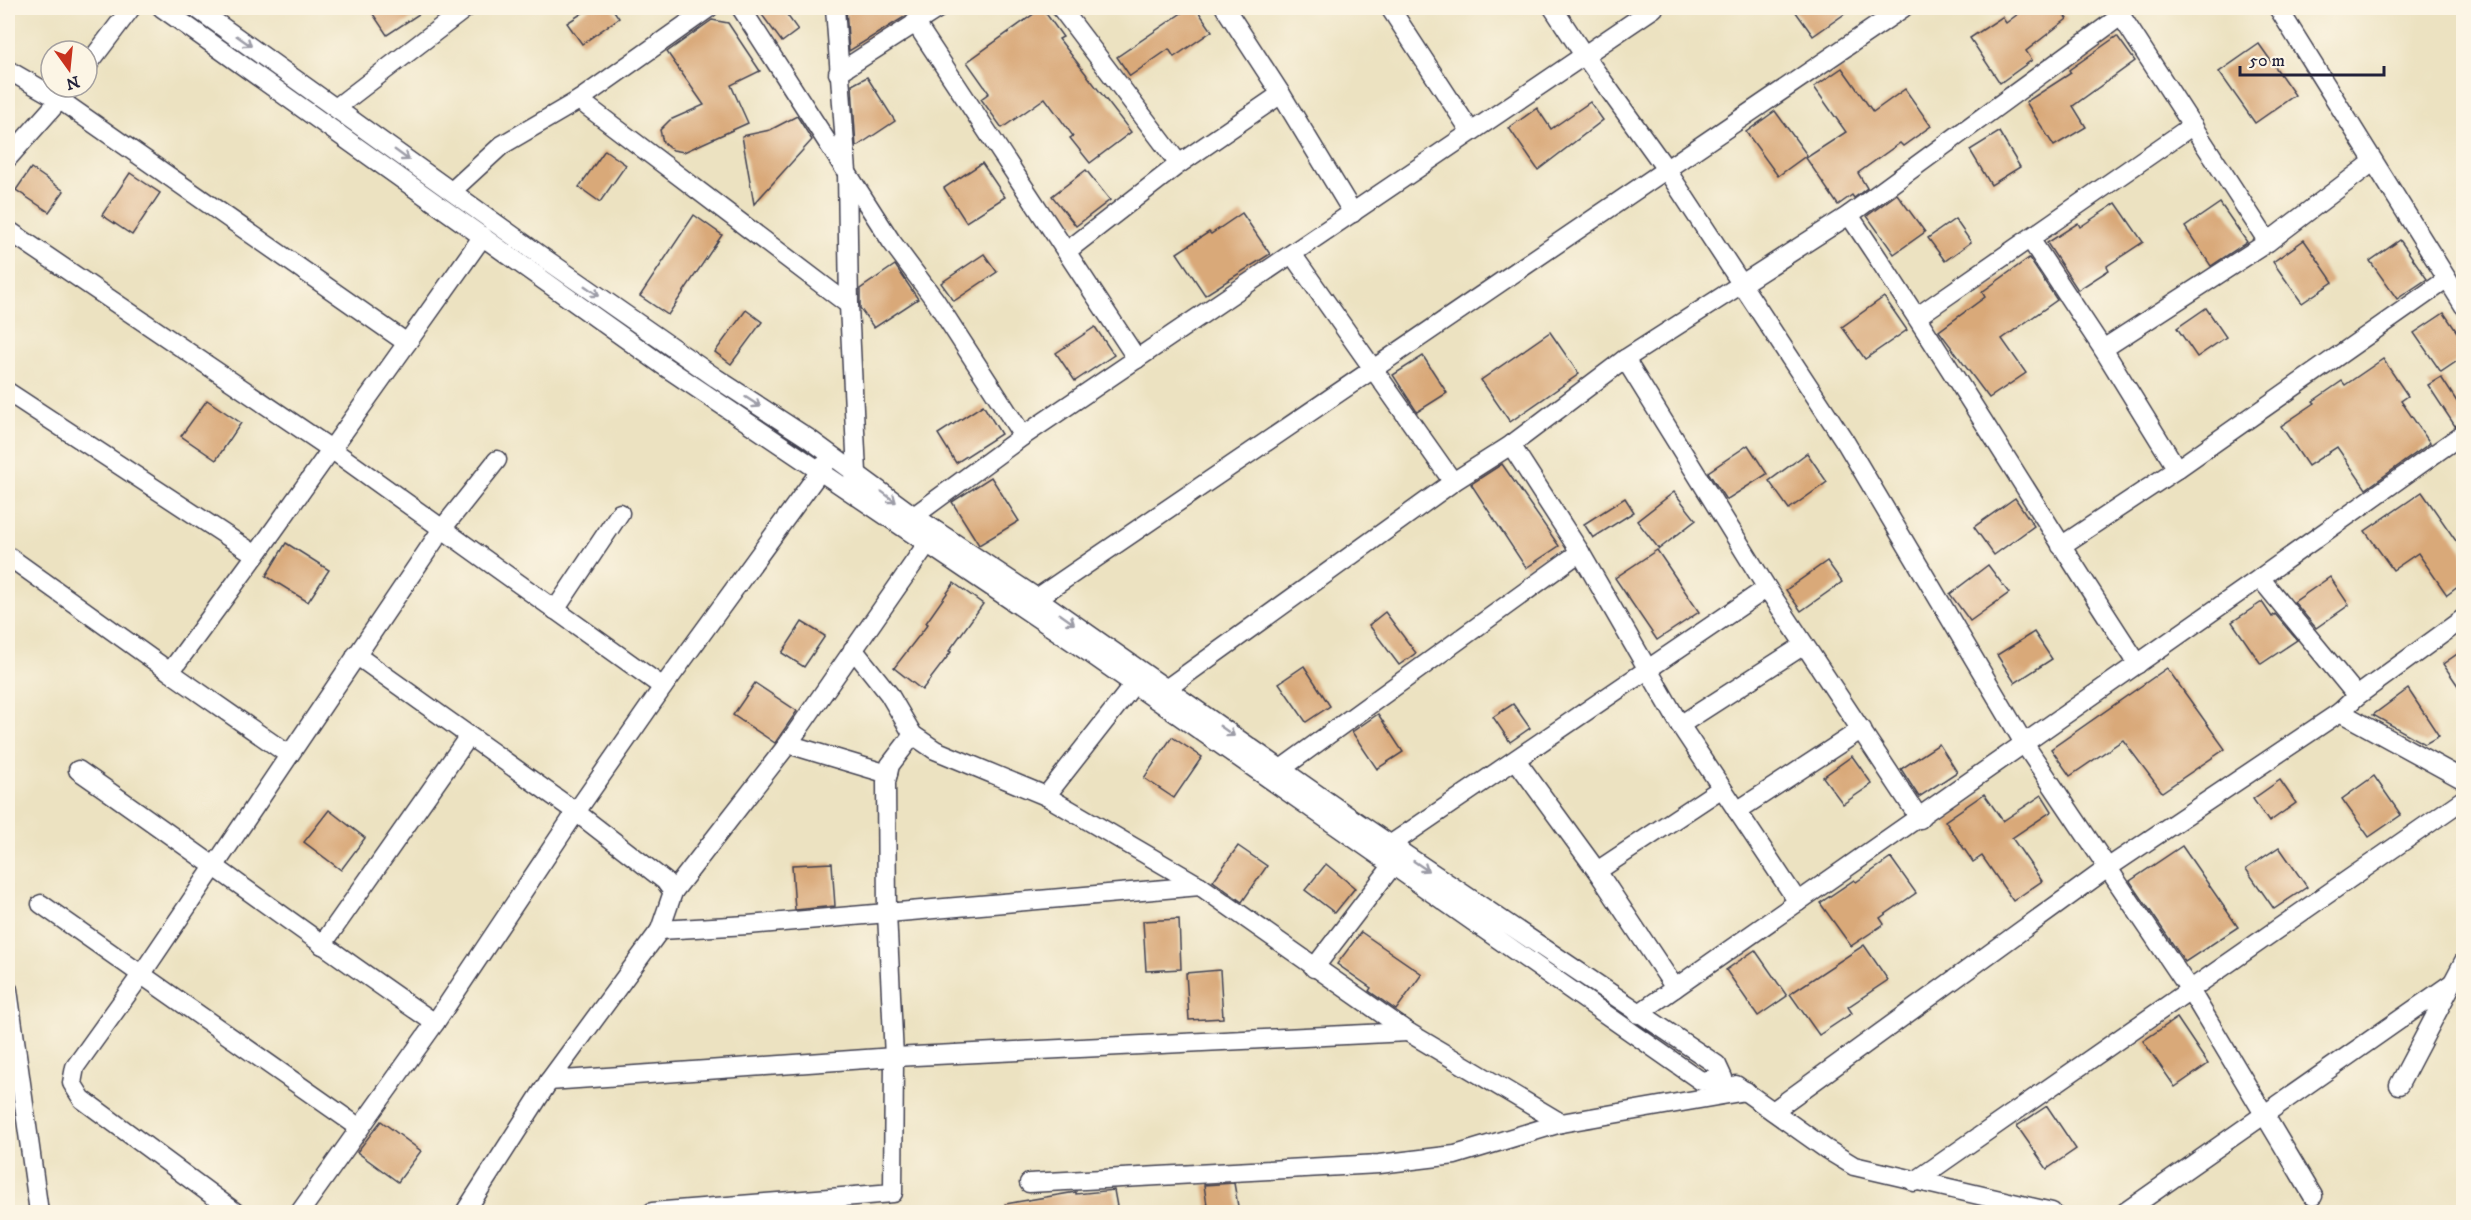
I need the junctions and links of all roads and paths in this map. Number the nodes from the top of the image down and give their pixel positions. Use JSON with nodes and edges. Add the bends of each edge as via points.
{"nodes":[{"id":1,"x":131,"y":8,"type":"edge"},
{"id":2,"x":162,"y":8,"type":"edge"},
{"id":3,"x":466,"y":8,"type":"edge"},
{"id":4,"x":741,"y":8,"type":"edge"},
{"id":5,"x":835,"y":8,"type":"edge"},
{"id":6,"x":939,"y":8,"type":"edge"},
{"id":7,"x":1061,"y":8,"type":"edge"},
{"id":8,"x":1225,"y":8,"type":"edge"},
{"id":9,"x":1390,"y":8,"type":"edge"},
{"id":10,"x":1553,"y":8,"type":"edge"},
{"id":11,"x":1654,"y":8,"type":"edge"},
{"id":12,"x":1903,"y":8,"type":"edge"},
{"id":13,"x":203,"y":9,"type":"edge"},
{"id":14,"x":697,"y":9,"type":"edge"},
{"id":15,"x":2287,"y":10,"type":"edge"},
{"id":16,"x":2119,"y":11,"type":"edge"},
{"id":17,"x":915,"y":22,"type":"junction"},
{"id":18,"x":99,"y":50,"type":"edge"},
{"id":19,"x":1584,"y":55,"type":"junction"},
{"id":20,"x":8,"y":70,"type":"edge"},
{"id":21,"x":838,"y":73,"type":"junction"},
{"id":22,"x":39,"y":83,"type":"edge"},
{"id":23,"x":1281,"y":94,"type":"junction"},
{"id":24,"x":61,"y":99,"type":"edge"},
{"id":25,"x":72,"y":99,"type":"edge"},
{"id":26,"x":579,"y":100,"type":"junction"},
{"id":27,"x":337,"y":107,"type":"junction"},
{"id":28,"x":2193,"y":124,"type":"junction"},
{"id":29,"x":1471,"y":132,"type":"junction"},
{"id":30,"x":8,"y":158,"type":"edge"},
{"id":31,"x":2373,"y":162,"type":"junction"},
{"id":32,"x":1179,"y":164,"type":"junction"},
{"id":33,"x":1666,"y":169,"type":"junction"},
{"id":34,"x":847,"y":172,"type":"junction"},
{"id":35,"x":452,"y":191,"type":"junction"},
{"id":36,"x":1353,"y":213,"type":"junction"},
{"id":37,"x":1849,"y":215,"type":"junction"},
{"id":38,"x":8,"y":230,"type":"edge"},
{"id":39,"x":483,"y":236,"type":"junction"},
{"id":40,"x":2030,"y":239,"type":"junction"},
{"id":41,"x":2268,"y":242,"type":"junction"},
{"id":42,"x":1066,"y":251,"type":"junction"},
{"id":43,"x":1292,"y":254,"type":"junction"},
{"id":44,"x":2446,"y":280,"type":"junction"},
{"id":45,"x":1741,"y":285,"type":"junction"},
{"id":46,"x":849,"y":305,"type":"junction"},
{"id":47,"x":2463,"y":306,"type":"edge"},
{"id":48,"x":1918,"y":316,"type":"junction"},
{"id":49,"x":407,"y":343,"type":"junction"},
{"id":50,"x":2103,"y":349,"type":"junction"},
{"id":51,"x":1137,"y":359,"type":"junction"},
{"id":52,"x":1625,"y":359,"type":"junction"},
{"id":53,"x":1373,"y":369,"type":"junction"},
{"id":54,"x":8,"y":392,"type":"edge"},
{"id":55,"x":2463,"y":433,"type":"edge"},
{"id":56,"x":1023,"y":436,"type":"junction"},
{"id":57,"x":1511,"y":445,"type":"junction"},
{"id":58,"x":331,"y":449,"type":"junction"},
{"id":59,"x":831,"y":456,"type":"junction"},
{"id":60,"x":497,"y":460,"type":"dead end"},
{"id":61,"x":2177,"y":469,"type":"junction"},
{"id":62,"x":820,"y":471,"type":"junction"},
{"id":63,"x":857,"y":473,"type":"junction"},
{"id":64,"x":1453,"y":482,"type":"junction"},
{"id":65,"x":846,"y":489,"type":"junction"},
{"id":66,"x":620,"y":513,"type":"dead end"},
{"id":67,"x":914,"y":516,"type":"junction"},
{"id":68,"x":442,"y":529,"type":"junction"},
{"id":69,"x":927,"y":544,"type":"junction"},
{"id":70,"x":2061,"y":546,"type":"junction"},
{"id":71,"x":1580,"y":552,"type":"junction"},
{"id":72,"x":256,"y":555,"type":"junction"},
{"id":73,"x":8,"y":556,"type":"edge"},
{"id":74,"x":2260,"y":578,"type":"junction"},
{"id":75,"x":1767,"y":588,"type":"junction"},
{"id":76,"x":1037,"y":598,"type":"junction"},
{"id":77,"x":555,"y":610,"type":"junction"},
{"id":78,"x":2463,"y":618,"type":"edge"},
{"id":79,"x":1804,"y":645,"type":"junction"},
{"id":80,"x":854,"y":649,"type":"junction"},
{"id":81,"x":356,"y":655,"type":"junction"},
{"id":82,"x":2138,"y":664,"type":"junction"},
{"id":83,"x":1646,"y":669,"type":"junction"},
{"id":84,"x":170,"y":672,"type":"junction"},
{"id":85,"x":1134,"y":684,"type":"junction"},
{"id":86,"x":663,"y":687,"type":"junction"},
{"id":87,"x":1166,"y":689,"type":"junction"},
{"id":88,"x":2358,"y":696,"type":"junction"},
{"id":89,"x":2340,"y":712,"type":"junction"},
{"id":90,"x":1680,"y":725,"type":"junction"},
{"id":91,"x":1862,"y":729,"type":"junction"},
{"id":92,"x":913,"y":735,"type":"junction"},
{"id":93,"x":469,"y":736,"type":"junction"},
{"id":94,"x":788,"y":744,"type":"junction"},
{"id":95,"x":2025,"y":745,"type":"junction"},
{"id":96,"x":289,"y":755,"type":"junction"},
{"id":97,"x":1516,"y":760,"type":"junction"},
{"id":98,"x":1281,"y":769,"type":"junction"},
{"id":99,"x":78,"y":770,"type":"dead end"},
{"id":100,"x":888,"y":774,"type":"junction"},
{"id":101,"x":2463,"y":780,"type":"edge"},
{"id":102,"x":1722,"y":788,"type":"junction"},
{"id":103,"x":1046,"y":796,"type":"junction"},
{"id":104,"x":2463,"y":799,"type":"edge"},
{"id":105,"x":1737,"y":811,"type":"junction"},
{"id":106,"x":576,"y":812,"type":"junction"},
{"id":107,"x":1920,"y":819,"type":"junction"},
{"id":108,"x":1390,"y":845,"type":"junction"},
{"id":109,"x":214,"y":865,"type":"junction"},
{"id":110,"x":1394,"y":865,"type":"junction"},
{"id":111,"x":2109,"y":867,"type":"junction"},
{"id":112,"x":1597,"y":871,"type":"junction"},
{"id":113,"x":1200,"y":886,"type":"junction"},
{"id":114,"x":673,"y":892,"type":"junction"},
{"id":115,"x":1798,"y":902,"type":"junction"},
{"id":116,"x":40,"y":904,"type":"dead end"},
{"id":117,"x":887,"y":913,"type":"junction"},
{"id":118,"x":660,"y":930,"type":"junction"},
{"id":119,"x":322,"y":945,"type":"junction"},
{"id":120,"x":2463,"y":961,"type":"edge"},
{"id":121,"x":1314,"y":968,"type":"junction"},
{"id":122,"x":141,"y":975,"type":"junction"},
{"id":123,"x":2452,"y":983,"type":"junction"},
{"id":124,"x":1675,"y":988,"type":"junction"},
{"id":125,"x":8,"y":990,"type":"edge"},
{"id":126,"x":2190,"y":990,"type":"junction"},
{"id":127,"x":1638,"y":1014,"type":"junction"},
{"id":128,"x":435,"y":1023,"type":"junction"},
{"id":129,"x":1408,"y":1032,"type":"junction"},
{"id":130,"x":894,"y":1057,"type":"junction"},
{"id":131,"x":1723,"y":1078,"type":"junction"},
{"id":132,"x":549,"y":1081,"type":"junction"},
{"id":133,"x":2399,"y":1085,"type":"dead end"},
{"id":134,"x":1746,"y":1091,"type":"junction"},
{"id":135,"x":1773,"y":1111,"type":"junction"},
{"id":136,"x":2266,"y":1115,"type":"junction"},
{"id":137,"x":1561,"y":1123,"type":"junction"},
{"id":138,"x":360,"y":1128,"type":"junction"},
{"id":139,"x":1914,"y":1182,"type":"junction"},
{"id":140,"x":1029,"y":1183,"type":"dead end"},
{"id":141,"x":2313,"y":1196,"type":"dead end"},
{"id":142,"x":38,"y":1212,"type":"edge"},
{"id":143,"x":235,"y":1212,"type":"edge"},
{"id":144,"x":300,"y":1212,"type":"edge"},
{"id":145,"x":465,"y":1212,"type":"edge"},
{"id":146,"x":652,"y":1212,"type":"edge"},
{"id":147,"x":2052,"y":1212,"type":"edge"},
{"id":148,"x":2124,"y":1212,"type":"edge"}],
"edges":[{"from":1,"to":18,"type":"street"},
{"from":2,"to":39,"type":"street"},
{"from":3,"to":27,"type":"street"},
{"from":4,"to":34,"type":"street"},
{"from":5,"to":21,"type":"street"},
{"from":6,"to":17,"type":"street"},
{"from":7,"to":32,"type":"street"},
{"from":8,"to":23,"type":"street"},
{"from":9,"to":29,"type":"street"},
{"from":10,"to":19,"type":"street"},
{"from":11,"to":19,"type":"street"},
{"from":12,"to":33,"type":"street"},
{"from":13,"to":27,"type":"street","one_way":true},
{"from":14,"to":26,"type":"street"},
{"from":15,"to":31,"type":"street"},
{"from":16,"to":28,"type":"street"},
{"from":16,"to":37,"type":"street"},
{"from":17,"to":21,"type":"street"},
{"from":17,"to":42,"type":"street"},
{"from":19,"to":29,"type":"street"},
{"from":19,"to":33,"type":"street"},
{"from":20,"to":22,"type":"street"},
{"from":21,"to":34,"type":"street"},
{"from":23,"to":32,"type":"street"},
{"from":23,"to":36,"type":"street"},
{"from":24,"to":30,"type":"street"},
{"from":25,"to":49,"type":"street"},
{"from":26,"to":35,"type":"street","via":[[502,145]]},
{"from":26,"to":46,"type":"street"},
{"from":27,"to":35,"type":"street","one_way":true},
{"from":28,"to":40,"type":"street"},
{"from":28,"to":41,"type":"street"},
{"from":29,"to":36,"type":"street"},
{"from":31,"to":41,"type":"street"},
{"from":31,"to":44,"type":"street"},
{"from":32,"to":42,"type":"street"},
{"from":33,"to":45,"type":"street"},
{"from":33,"to":53,"type":"street"},
{"from":34,"to":46,"type":"street"},
{"from":34,"to":56,"type":"street"},
{"from":35,"to":59,"type":"street","one_way":true},
{"from":36,"to":43,"type":"street"},
{"from":37,"to":45,"type":"street"},
{"from":37,"to":48,"type":"street"},
{"from":38,"to":58,"type":"street"},
{"from":39,"to":49,"type":"street"},
{"from":39,"to":62,"type":"street","via":[[661,364]]},
{"from":40,"to":48,"type":"street"},
{"from":40,"to":50,"type":"street"},
{"from":41,"to":50,"type":"street"},
{"from":42,"to":51,"type":"street"},
{"from":43,"to":51,"type":"street"},
{"from":43,"to":53,"type":"street"},
{"from":44,"to":47,"type":"street"},
{"from":44,"to":61,"type":"street"},
{"from":45,"to":52,"type":"street"},
{"from":45,"to":95,"type":"street","via":[[1846,443]]},
{"from":46,"to":63,"type":"street"},
{"from":48,"to":70,"type":"street"},
{"from":49,"to":58,"type":"street"},
{"from":50,"to":61,"type":"street"},
{"from":51,"to":56,"type":"street"},
{"from":52,"to":57,"type":"street"},
{"from":52,"to":75,"type":"street"},
{"from":53,"to":64,"type":"street"},
{"from":53,"to":76,"type":"street"},
{"from":54,"to":72,"type":"street"},
{"from":55,"to":74,"type":"street"},
{"from":56,"to":67,"type":"street"},
{"from":57,"to":64,"type":"street"},
{"from":57,"to":71,"type":"street"},
{"from":58,"to":68,"type":"street"},
{"from":58,"to":72,"type":"street"},
{"from":59,"to":62,"type":"street"},
{"from":59,"to":63,"type":"street"},
{"from":60,"to":68,"type":"street"},
{"from":61,"to":70,"type":"street"},
{"from":62,"to":65,"type":"street"},
{"from":62,"to":86,"type":"street"},
{"from":63,"to":65,"type":"street"},
{"from":63,"to":67,"type":"street","one_way":true},
{"from":64,"to":87,"type":"street"},
{"from":65,"to":69,"type":"street"},
{"from":66,"to":77,"type":"street"},
{"from":67,"to":76,"type":"street"},
{"from":68,"to":77,"type":"street"},
{"from":68,"to":81,"type":"street"},
{"from":69,"to":80,"type":"street"},
{"from":69,"to":85,"type":"street"},
{"from":70,"to":82,"type":"street"},
{"from":71,"to":83,"type":"street"},
{"from":71,"to":98,"type":"street"},
{"from":72,"to":84,"type":"street"},
{"from":73,"to":84,"type":"street"},
{"from":74,"to":82,"type":"street"},
{"from":74,"to":88,"type":"street"},
{"from":75,"to":79,"type":"street"},
{"from":75,"to":83,"type":"street"},
{"from":76,"to":87,"type":"street","one_way":true},
{"from":77,"to":86,"type":"street"},
{"from":78,"to":88,"type":"street"},
{"from":79,"to":90,"type":"street"},
{"from":79,"to":91,"type":"street"},
{"from":80,"to":92,"type":"street","via":[[889,694]]},
{"from":80,"to":94,"type":"street"},
{"from":81,"to":93,"type":"street"},
{"from":81,"to":96,"type":"street"},
{"from":82,"to":95,"type":"street"},
{"from":83,"to":90,"type":"street"},
{"from":83,"to":97,"type":"street"},
{"from":84,"to":96,"type":"street"},
{"from":85,"to":103,"type":"street"},
{"from":85,"to":110,"type":"street"},
{"from":86,"to":106,"type":"street"},
{"from":87,"to":98,"type":"street","one_way":true},
{"from":88,"to":89,"type":"street"},
{"from":89,"to":101,"type":"street"},
{"from":89,"to":111,"type":"street"},
{"from":90,"to":102,"type":"street"},
{"from":91,"to":105,"type":"street"},
{"from":91,"to":107,"type":"street"},
{"from":92,"to":100,"type":"street","via":[[890,765]]},
{"from":92,"to":103,"type":"street","via":[[935,750]]},
{"from":93,"to":106,"type":"street"},
{"from":93,"to":119,"type":"street"},
{"from":94,"to":100,"type":"street"},
{"from":94,"to":114,"type":"street"},
{"from":95,"to":107,"type":"street"},
{"from":95,"to":111,"type":"street"},
{"from":96,"to":109,"type":"street"},
{"from":97,"to":108,"type":"street"},
{"from":97,"to":112,"type":"street"},
{"from":98,"to":108,"type":"street"},
{"from":99,"to":109,"type":"street"},
{"from":100,"to":117,"type":"street"},
{"from":102,"to":105,"type":"street"},
{"from":102,"to":112,"type":"street"},
{"from":103,"to":113,"type":"street"},
{"from":104,"to":126,"type":"street"},
{"from":105,"to":115,"type":"street"},
{"from":106,"to":114,"type":"street","via":[[665,881]]},
{"from":106,"to":128,"type":"street"},
{"from":107,"to":115,"type":"street"},
{"from":108,"to":127,"type":"street","one_way":true},
{"from":109,"to":119,"type":"street"},
{"from":109,"to":122,"type":"street"},
{"from":110,"to":121,"type":"street"},
{"from":110,"to":131,"type":"street","via":[[1701,1081]]},
{"from":111,"to":126,"type":"street"},
{"from":111,"to":135,"type":"street"},
{"from":112,"to":124,"type":"street"},
{"from":113,"to":117,"type":"street"},
{"from":113,"to":121,"type":"street"},
{"from":114,"to":118,"type":"street"},
{"from":115,"to":124,"type":"street"},
{"from":116,"to":122,"type":"street"},
{"from":117,"to":118,"type":"street"},
{"from":117,"to":130,"type":"street"},
{"from":118,"to":132,"type":"street"},
{"from":119,"to":128,"type":"street"},
{"from":120,"to":123,"type":"street"},
{"from":121,"to":129,"type":"street"},
{"from":122,"to":138,"type":"street"},
{"from":122,"to":143,"type":"street","via":[[75,1067],[72,1083],[82,1099]]},
{"from":123,"to":133,"type":"street"},
{"from":123,"to":136,"type":"street"},
{"from":124,"to":127,"type":"street"},
{"from":125,"to":142,"type":"street"},
{"from":126,"to":136,"type":"street"},
{"from":126,"to":139,"type":"street"},
{"from":127,"to":131,"type":"street","via":[[1716,1065]]},
{"from":128,"to":138,"type":"street"},
{"from":129,"to":130,"type":"street"},
{"from":129,"to":137,"type":"street"},
{"from":130,"to":132,"type":"street"},
{"from":130,"to":146,"type":"street","via":[[893,1193]]},
{"from":131,"to":134,"type":"street"},
{"from":132,"to":145,"type":"street"},
{"from":134,"to":135,"type":"street"},
{"from":134,"to":137,"type":"street"},
{"from":135,"to":139,"type":"street","via":[[1854,1167]]},
{"from":136,"to":141,"type":"street"},
{"from":136,"to":148,"type":"street"},
{"from":137,"to":140,"type":"street","via":[[1455,1155],[1379,1164]]},
{"from":138,"to":144,"type":"street"},
{"from":139,"to":147,"type":"street"}]}
